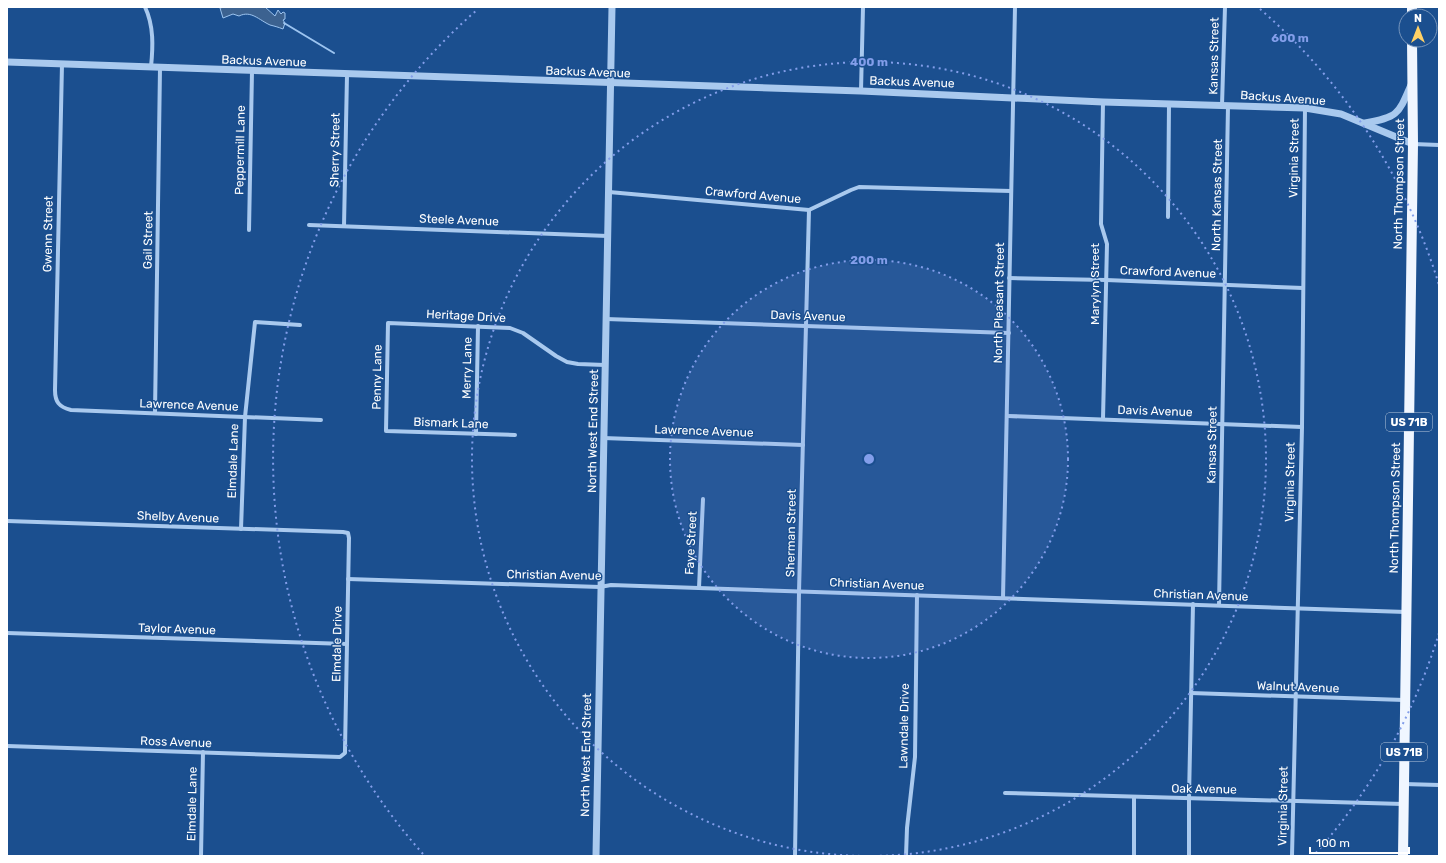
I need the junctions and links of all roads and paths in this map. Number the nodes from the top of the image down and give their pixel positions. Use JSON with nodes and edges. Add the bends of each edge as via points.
{"nodes":[{"id":1,"x":145,"y":7,"type":"edge"},
{"id":2,"x":612,"y":7,"type":"edge"},
{"id":3,"x":863,"y":7,"type":"edge"},
{"id":4,"x":1015,"y":7,"type":"edge"},
{"id":5,"x":1225,"y":7,"type":"edge"},
{"id":6,"x":1412,"y":48,"type":"edge"},
{"id":7,"x":7,"y":62,"type":"edge"},
{"id":8,"x":62,"y":64,"type":"junction"},
{"id":9,"x":151,"y":67,"type":"junction"},
{"id":10,"x":160,"y":68,"type":"junction"},
{"id":11,"x":252,"y":71,"type":"junction"},
{"id":12,"x":347,"y":75,"type":"junction"},
{"id":13,"x":1413,"y":81,"type":"junction"},
{"id":14,"x":610,"y":84,"type":"junction"},
{"id":15,"x":862,"y":91,"type":"junction"},
{"id":16,"x":1013,"y":97,"type":"junction"},
{"id":17,"x":1103,"y":102,"type":"junction"},
{"id":18,"x":1169,"y":104,"type":"junction"},
{"id":19,"x":1225,"y":105,"type":"junction"},
{"id":20,"x":1305,"y":108,"type":"junction"},
{"id":21,"x":1364,"y":123,"type":"junction"},
{"id":22,"x":1413,"y":144,"type":"junction"},
{"id":23,"x":1439,"y":145,"type":"edge"},
{"id":24,"x":609,"y":192,"type":"junction"},
{"id":25,"x":1011,"y":192,"type":"junction"},
{"id":26,"x":810,"y":210,"type":"junction"},
{"id":27,"x":1168,"y":217,"type":"dead end"},
{"id":28,"x":309,"y":224,"type":"dead end"},
{"id":29,"x":344,"y":226,"type":"junction"},
{"id":30,"x":249,"y":230,"type":"dead end"},
{"id":31,"x":608,"y":236,"type":"junction"},
{"id":32,"x":1009,"y":278,"type":"junction"},
{"id":33,"x":1106,"y":280,"type":"junction"},
{"id":34,"x":1225,"y":285,"type":"junction"},
{"id":35,"x":1303,"y":288,"type":"junction"},
{"id":36,"x":606,"y":319,"type":"junction"},
{"id":37,"x":388,"y":323,"type":"joint"},
{"id":38,"x":300,"y":325,"type":"dead end"},
{"id":39,"x":478,"y":326,"type":"junction"},
{"id":40,"x":806,"y":326,"type":"junction"},
{"id":41,"x":1009,"y":333,"type":"junction"},
{"id":42,"x":605,"y":365,"type":"junction"},
{"id":43,"x":57,"y":403,"type":"joint"},
{"id":44,"x":155,"y":413,"type":"junction"},
{"id":45,"x":1008,"y":416,"type":"junction"},
{"id":46,"x":245,"y":417,"type":"junction"},
{"id":47,"x":1103,"y":419,"type":"junction"},
{"id":48,"x":321,"y":420,"type":"dead end"},
{"id":49,"x":1222,"y":424,"type":"junction"},
{"id":50,"x":1302,"y":427,"type":"junction"},
{"id":51,"x":386,"y":430,"type":"joint"},
{"id":52,"x":476,"y":434,"type":"junction"},
{"id":53,"x":515,"y":435,"type":"dead end"},
{"id":54,"x":603,"y":438,"type":"junction"},
{"id":55,"x":803,"y":445,"type":"junction"},
{"id":56,"x":703,"y":499,"type":"dead end"},
{"id":57,"x":7,"y":521,"type":"edge"},
{"id":58,"x":241,"y":529,"type":"junction"},
{"id":59,"x":348,"y":533,"type":"joint"},
{"id":60,"x":348,"y":579,"type":"junction"},
{"id":61,"x":600,"y":587,"type":"junction"},
{"id":62,"x":699,"y":588,"type":"junction"},
{"id":63,"x":799,"y":592,"type":"junction"},
{"id":64,"x":917,"y":595,"type":"junction"},
{"id":65,"x":1003,"y":598,"type":"junction"},
{"id":66,"x":1193,"y":604,"type":"junction"},
{"id":67,"x":1219,"y":605,"type":"junction"},
{"id":68,"x":1297,"y":608,"type":"junction"},
{"id":69,"x":1406,"y":612,"type":"junction"},
{"id":70,"x":7,"y":633,"type":"edge"},
{"id":71,"x":347,"y":644,"type":"junction"},
{"id":72,"x":1191,"y":693,"type":"junction"},
{"id":73,"x":1295,"y":697,"type":"junction"},
{"id":74,"x":1405,"y":700,"type":"junction"},
{"id":75,"x":7,"y":746,"type":"edge"},
{"id":76,"x":203,"y":752,"type":"junction"},
{"id":77,"x":343,"y":755,"type":"joint"},
{"id":78,"x":1404,"y":784,"type":"junction"},
{"id":79,"x":1439,"y":785,"type":"edge"},
{"id":80,"x":1005,"y":793,"type":"dead end"},
{"id":81,"x":1134,"y":797,"type":"junction"},
{"id":82,"x":1189,"y":798,"type":"junction"},
{"id":83,"x":1293,"y":801,"type":"junction"},
{"id":84,"x":1404,"y":804,"type":"junction"},
{"id":85,"x":201,"y":856,"type":"edge"},
{"id":86,"x":596,"y":856,"type":"edge"},
{"id":87,"x":795,"y":856,"type":"edge"},
{"id":88,"x":906,"y":856,"type":"edge"},
{"id":89,"x":1134,"y":856,"type":"edge"},
{"id":90,"x":1189,"y":856,"type":"edge"},
{"id":91,"x":1292,"y":856,"type":"edge"},
{"id":92,"x":1403,"y":856,"type":"edge"}],
"edges":[{"from":1,"to":9,"type":"street","via":[[153,39]]},
{"from":2,"to":14,"type":"street","name":"North West End Street"},
{"from":3,"to":15,"type":"street"},
{"from":4,"to":16,"type":"street","name":"North Pleasant Street"},
{"from":5,"to":19,"type":"street","name":"Kansas Street"},
{"from":6,"to":13,"type":"main road","name":"North Thompson Street","number":"US 71B"},
{"from":7,"to":8,"type":"street","name":"Backus Avenue"},
{"from":8,"to":9,"type":"street","name":"Backus Avenue"},
{"from":8,"to":43,"type":"street","name":"Gwenn Street","via":[[55,390]]},
{"from":9,"to":10,"type":"street","name":"Backus Avenue"},
{"from":10,"to":11,"type":"street","name":"Backus Avenue"},
{"from":10,"to":44,"type":"street","name":"Gail Street"},
{"from":11,"to":12,"type":"street","name":"Backus Avenue"},
{"from":11,"to":30,"type":"street","name":"Peppermill Lane"},
{"from":12,"to":14,"type":"street","name":"Backus Avenue"},
{"from":12,"to":29,"type":"street","name":"Sherry Street"},
{"from":13,"to":21,"type":"street","via":[[1401,109],[1381,120]]},
{"from":13,"to":22,"type":"main road","name":"North Thompson Street","number":"US 71B"},
{"from":14,"to":15,"type":"street","name":"Backus Avenue"},
{"from":14,"to":24,"type":"street","name":"North West End Street"},
{"from":15,"to":16,"type":"street","name":"Backus Avenue"},
{"from":16,"to":17,"type":"street","name":"Backus Avenue"},
{"from":16,"to":25,"type":"street","name":"North Pleasant Street"},
{"from":17,"to":18,"type":"street","name":"Backus Avenue"},
{"from":17,"to":33,"type":"street","name":"Marylyn Street","via":[[1101,224],[1107,244]]},
{"from":18,"to":19,"type":"street","name":"Backus Avenue"},
{"from":18,"to":27,"type":"street"},
{"from":19,"to":20,"type":"street","name":"Backus Avenue"},
{"from":19,"to":34,"type":"street","name":"North Kansas Street"},
{"from":20,"to":21,"type":"street","name":"Backus Avenue","via":[[1341,114]]},
{"from":20,"to":35,"type":"street","name":"Virginia Street"},
{"from":21,"to":22,"type":"street","name":"Backus Avenue"},
{"from":22,"to":23,"type":"street"},
{"from":22,"to":69,"type":"main road","name":"North Thompson Street","number":"US 71B"},
{"from":24,"to":26,"type":"street","name":"Crawford Avenue"},
{"from":24,"to":31,"type":"street","name":"North West End Street"},
{"from":25,"to":26,"type":"street","name":"Crawford Avenue","via":[[859,187]]},
{"from":25,"to":32,"type":"street","name":"North Pleasant Street"},
{"from":26,"to":40,"type":"street","name":"Sherman Street"},
{"from":28,"to":29,"type":"street","name":"Steele Avenue"},
{"from":29,"to":31,"type":"street","name":"Steele Avenue"},
{"from":31,"to":36,"type":"street","name":"North West End Street"},
{"from":32,"to":33,"type":"street","name":"Crawford Avenue"},
{"from":32,"to":41,"type":"street","name":"North Pleasant Street"},
{"from":33,"to":34,"type":"street","name":"Crawford Avenue"},
{"from":33,"to":47,"type":"street","name":"Marylyn Street"},
{"from":34,"to":35,"type":"street","name":"Crawford Avenue"},
{"from":34,"to":49,"type":"street","name":"Kansas Street"},
{"from":35,"to":50,"type":"street","name":"Virginia Street"},
{"from":36,"to":40,"type":"street","name":"Davis Avenue"},
{"from":36,"to":42,"type":"street","name":"North West End Street"},
{"from":37,"to":39,"type":"street","name":"Heritage Drive"},
{"from":37,"to":51,"type":"street","name":"Penny Lane"},
{"from":38,"to":46,"type":"street","name":"Elmdale Lane","via":[[255,322]]},
{"from":39,"to":42,"type":"street","name":"Heritage Drive","via":[[510,328],[523,333],[567,362]]},
{"from":39,"to":52,"type":"street","name":"Merry Lane"},
{"from":40,"to":41,"type":"street","name":"Davis Avenue"},
{"from":40,"to":55,"type":"street","name":"Sherman Street"},
{"from":41,"to":45,"type":"street","name":"North Pleasant Street"},
{"from":42,"to":54,"type":"street","name":"North West End Street"},
{"from":43,"to":44,"type":"street","name":"Lawrence Avenue","via":[[71,410]]},
{"from":44,"to":46,"type":"street","name":"Lawrence Avenue"},
{"from":45,"to":47,"type":"street","name":"Davis Avenue"},
{"from":45,"to":65,"type":"street","name":"North Pleasant Street"},
{"from":46,"to":48,"type":"street","name":"Lawrence Avenue"},
{"from":46,"to":58,"type":"street","name":"Elmdale Lane"},
{"from":47,"to":49,"type":"street","name":"Davis Avenue"},
{"from":49,"to":50,"type":"street","name":"Davis Avenue"},
{"from":49,"to":67,"type":"street","name":"Kansas Street"},
{"from":50,"to":68,"type":"street","name":"Virginia Street"},
{"from":51,"to":52,"type":"street","name":"Bismark Lane"},
{"from":52,"to":53,"type":"street","name":"Bismark Lane"},
{"from":54,"to":55,"type":"street","name":"Lawrence Avenue"},
{"from":54,"to":61,"type":"street","name":"North West End Street"},
{"from":55,"to":63,"type":"street","name":"Sherman Street"},
{"from":56,"to":62,"type":"street","name":"Faye Street"},
{"from":57,"to":58,"type":"street","name":"Shelby Avenue"},
{"from":58,"to":59,"type":"street","name":"Shelby Avenue"},
{"from":59,"to":60,"type":"street","name":"Elmdale Drive"},
{"from":60,"to":61,"type":"street","name":"Christian Avenue"},
{"from":60,"to":71,"type":"street","name":"Elmdale Drive"},
{"from":61,"to":62,"type":"street","name":"Christian Avenue","via":[[611,585]]},
{"from":61,"to":86,"type":"street","name":"North West End Street"},
{"from":62,"to":63,"type":"street","name":"Christian Avenue"},
{"from":63,"to":64,"type":"street","name":"Christian Avenue"},
{"from":63,"to":87,"type":"street","name":"Sherman Street"},
{"from":64,"to":65,"type":"street","name":"Christian Avenue"},
{"from":64,"to":88,"type":"street","name":"Lawndale Drive","via":[[914,757]]},
{"from":65,"to":66,"type":"street","name":"Christian Avenue"},
{"from":66,"to":67,"type":"street","name":"Christian Avenue"},
{"from":66,"to":72,"type":"street"},
{"from":67,"to":68,"type":"street","name":"Christian Avenue"},
{"from":68,"to":69,"type":"street","name":"Christian Avenue"},
{"from":68,"to":73,"type":"street","name":"Virginia Street"},
{"from":69,"to":74,"type":"main road","name":"North Thompson Street","number":"US 71B"},
{"from":70,"to":71,"type":"street","name":"Taylor Avenue"},
{"from":71,"to":77,"type":"street","name":"Elmdale Drive"},
{"from":72,"to":73,"type":"street","name":"Walnut Avenue"},
{"from":72,"to":82,"type":"street"},
{"from":73,"to":74,"type":"street","name":"Walnut Avenue"},
{"from":73,"to":83,"type":"street","name":"Virginia Street"},
{"from":74,"to":78,"type":"main road","name":"North Thompson Street","number":"US 71B"},
{"from":75,"to":76,"type":"street","name":"Ross Avenue"},
{"from":76,"to":77,"type":"street","name":"Ross Avenue","via":[[336,758]]},
{"from":76,"to":85,"type":"street","name":"Elmdale Lane"},
{"from":78,"to":79,"type":"street"},
{"from":78,"to":84,"type":"main road","name":"North Thompson Street","number":"US 71B"},
{"from":80,"to":81,"type":"street","name":"Oak Avenue"},
{"from":81,"to":82,"type":"street","name":"Oak Avenue"},
{"from":81,"to":89,"type":"street"},
{"from":82,"to":83,"type":"street","name":"Oak Avenue"},
{"from":82,"to":90,"type":"street"},
{"from":83,"to":84,"type":"street","name":"Oak Avenue"},
{"from":83,"to":91,"type":"street","name":"Virginia Street"},
{"from":84,"to":92,"type":"main road","name":"North Thompson Street","number":"US 71B"}]}
